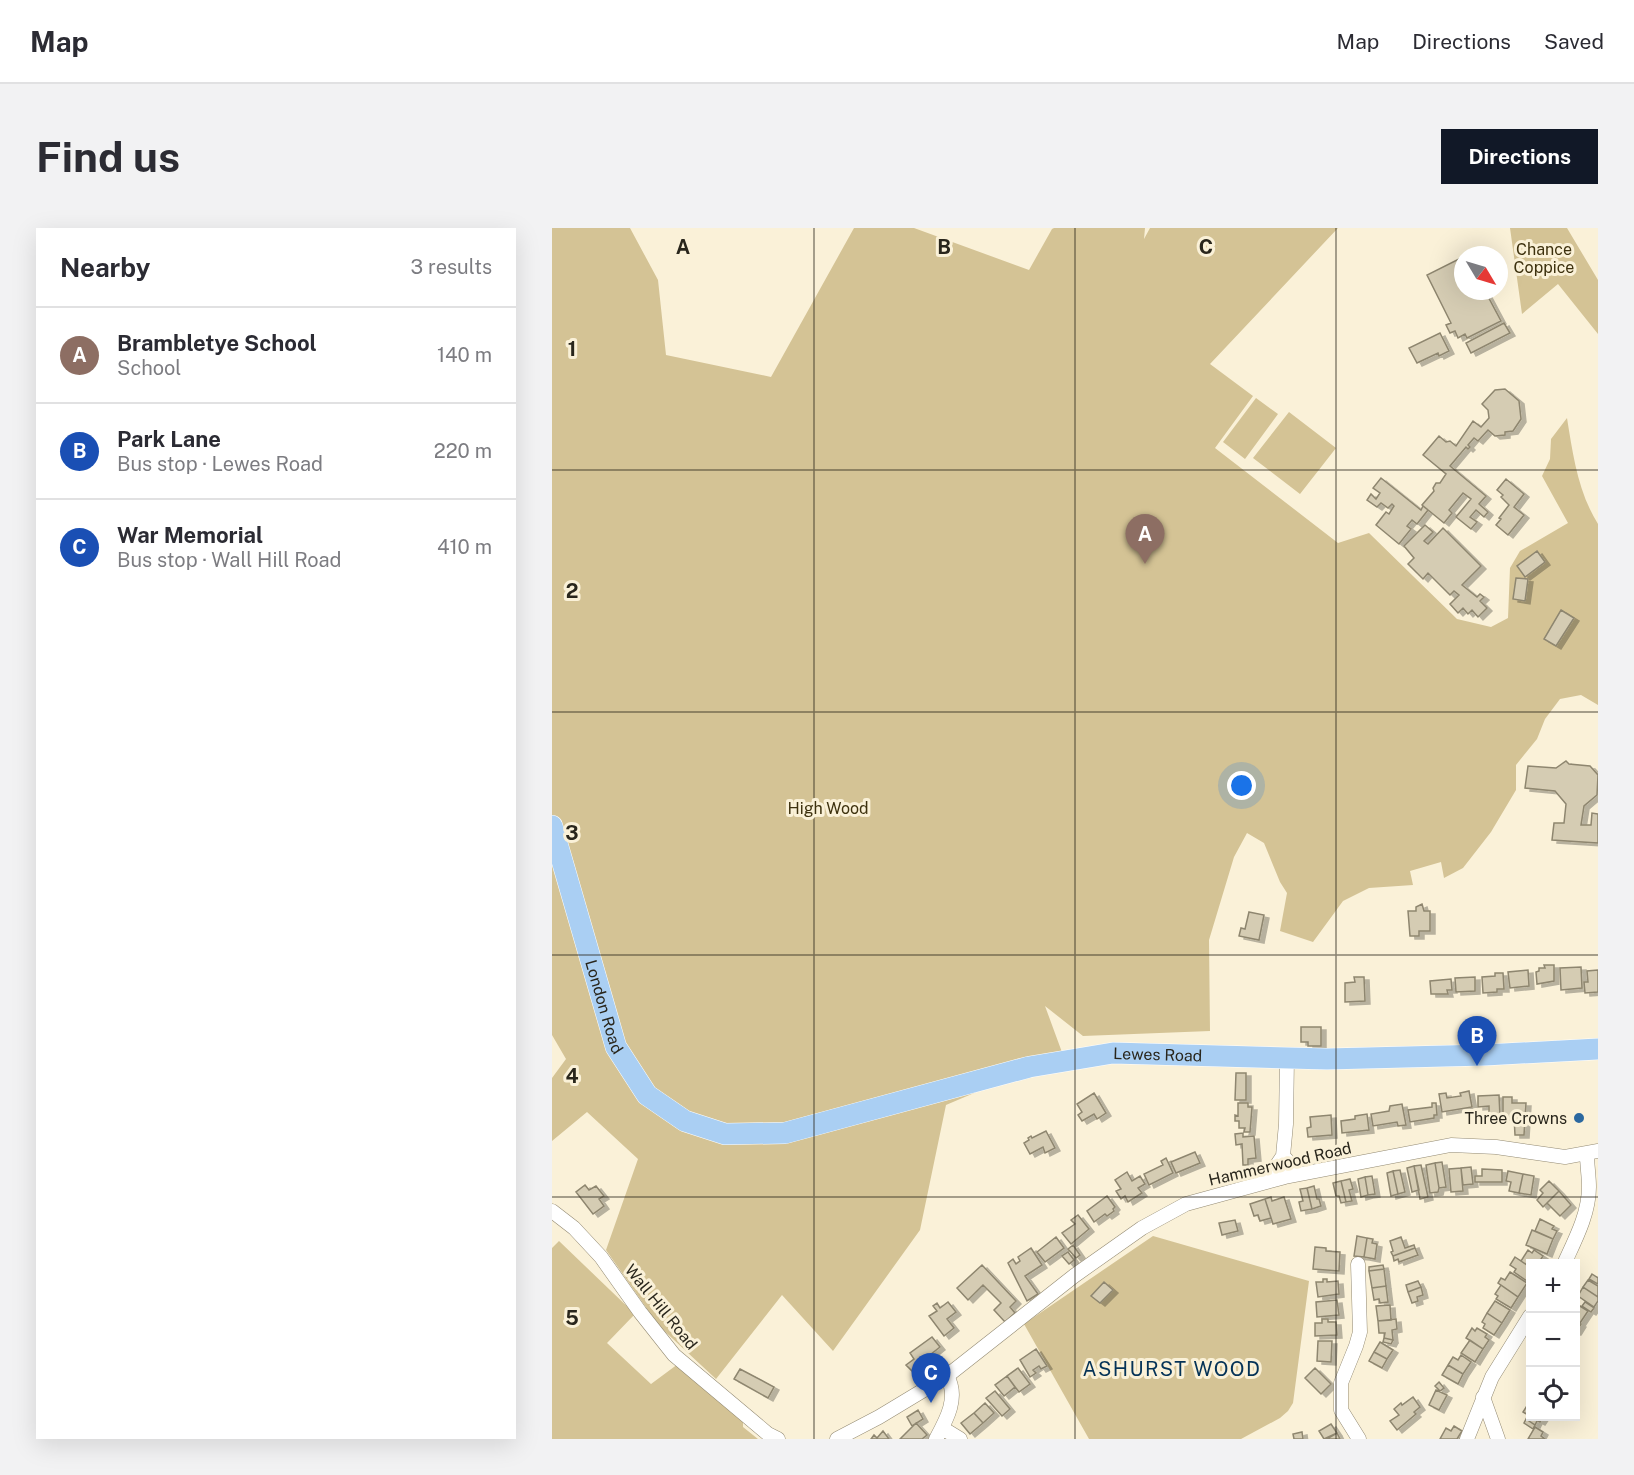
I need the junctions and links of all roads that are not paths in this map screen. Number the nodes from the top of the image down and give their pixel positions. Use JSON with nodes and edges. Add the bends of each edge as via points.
{"nodes":[{"id":1,"x":552,"y":826,"type":"edge"},
{"id":2,"x":1598,"y":1049,"type":"edge"},
{"id":3,"x":1287,"y":1058,"type":"junction"},
{"id":4,"x":725,"y":1134,"type":"joint"},
{"id":5,"x":1592,"y":1152,"type":"edge"},
{"id":6,"x":1283,"y":1156,"type":"junction"},
{"id":7,"x":1300,"y":1174,"type":"junction"},
{"id":8,"x":1266,"y":1181,"type":"junction"},
{"id":9,"x":1593,"y":1207,"type":"edge"},
{"id":10,"x":552,"y":1211,"type":"edge"},
{"id":11,"x":1566,"y":1259,"type":"edge"},
{"id":12,"x":1358,"y":1264,"type":"dead end"},
{"id":13,"x":1526,"y":1322,"type":"edge"},
{"id":14,"x":947,"y":1376,"type":"junction"},
{"id":15,"x":1483,"y":1396,"type":"junction"},
{"id":16,"x":939,"y":1434,"type":"edge"},
{"id":17,"x":778,"y":1439,"type":"edge"},
{"id":18,"x":837,"y":1439,"type":"edge"},
{"id":19,"x":960,"y":1439,"type":"edge"},
{"id":20,"x":1359,"y":1439,"type":"edge"},
{"id":21,"x":1467,"y":1439,"type":"edge"},
{"id":22,"x":1498,"y":1439,"type":"edge"}],
"edges":[{"from":1,"to":4,"type":"highway","name":"London Road","via":[[616,1047],[647,1095],[685,1121]]},
{"from":2,"to":3,"type":"highway","name":"Lewes Road"},
{"from":3,"to":4,"type":"highway","name":"Lewes Road","via":[[1113,1053],[1029,1067],[785,1133]]},
{"from":3,"to":6,"type":"street"},
{"from":5,"to":7,"type":"street","name":"Hammerwood Road","via":[[1564,1156],[1451,1145]]},
{"from":5,"to":9,"type":"street","via":[[1589,1188]]},
{"from":6,"to":7,"type":"street"},
{"from":6,"to":8,"type":"street"},
{"from":7,"to":8,"type":"street","name":"Hammerwood Road"},
{"from":8,"to":14,"type":"street","name":"Hammerwood Road","via":[[1186,1204],[1142,1228]]},
{"from":9,"to":11,"type":"street"},
{"from":10,"to":17,"type":"street","name":"Wall Hill Road","via":[[601,1257],[674,1355]]},
{"from":12,"to":20,"type":"street","via":[[1360,1332],[1341,1383],[1341,1410]]},
{"from":13,"to":15,"type":"street"},
{"from":14,"to":16,"type":"street","via":[[952,1404]]},
{"from":14,"to":18,"type":"street"},
{"from":15,"to":21,"type":"street"},
{"from":15,"to":22,"type":"street"},
{"from":16,"to":19,"type":"street"}]}
